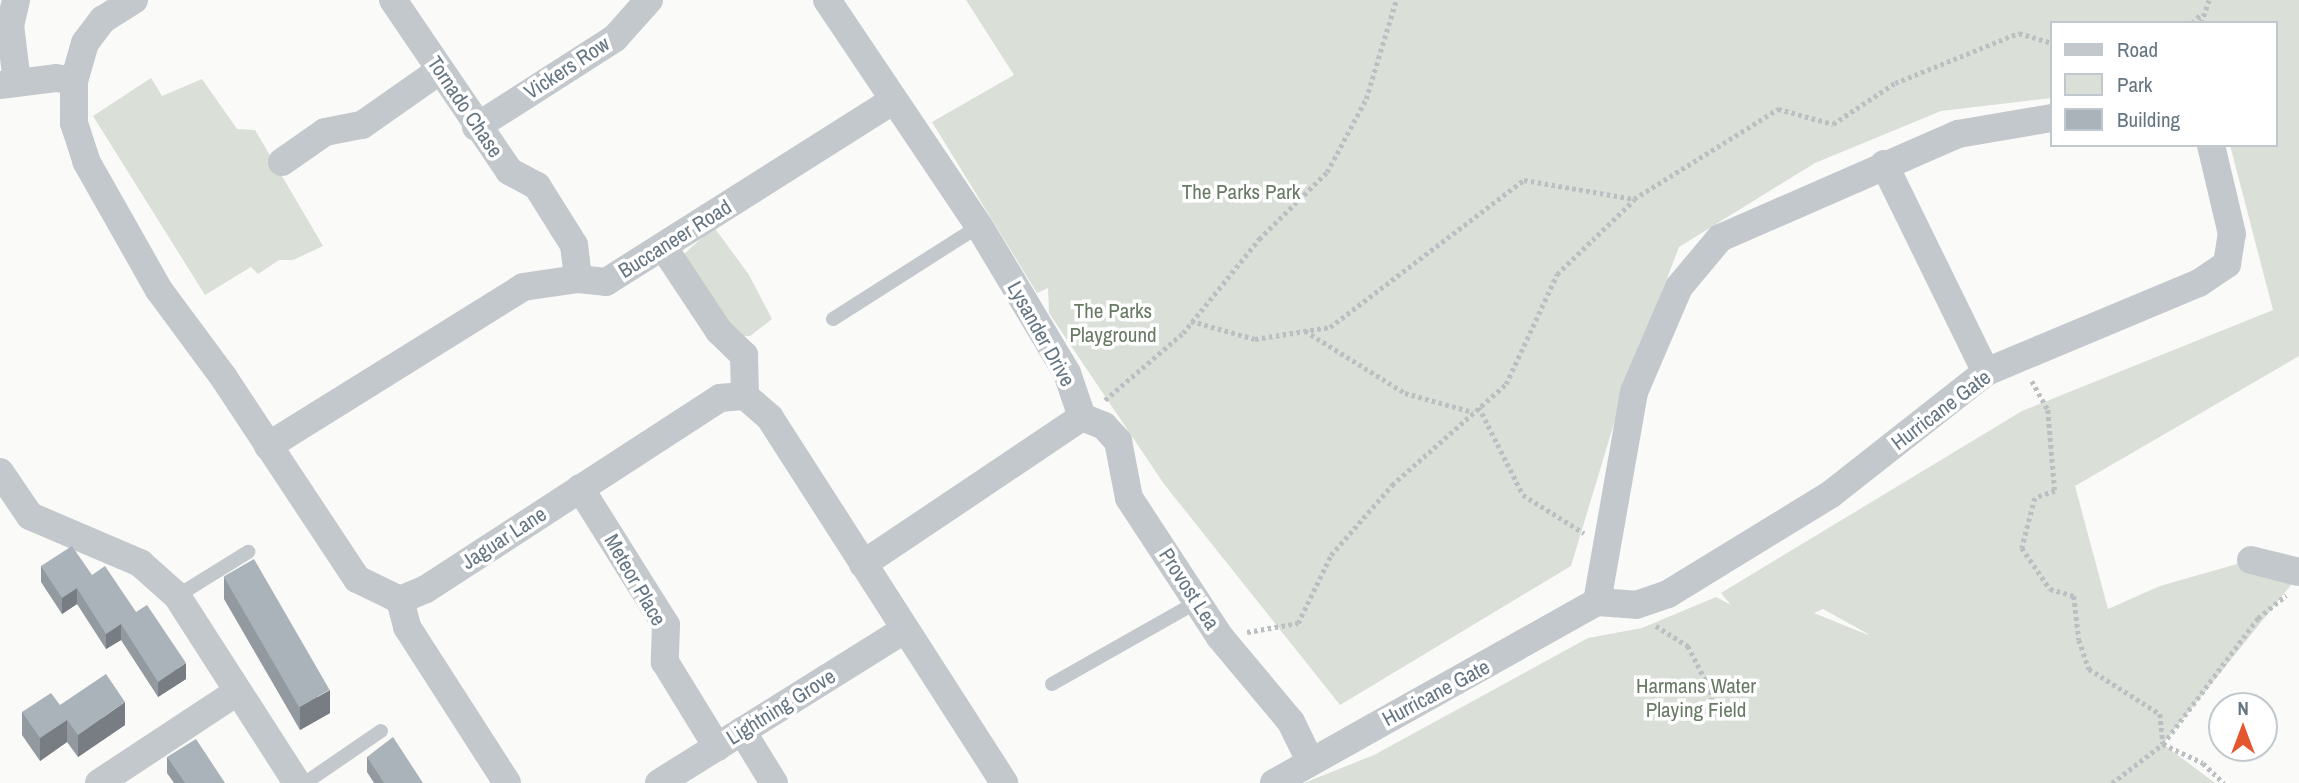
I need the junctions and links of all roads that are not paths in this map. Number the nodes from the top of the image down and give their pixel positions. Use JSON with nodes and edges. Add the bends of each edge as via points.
{"nodes":[{"id":1,"x":16,"y":0,"type":"edge"},
{"id":2,"x":134,"y":0,"type":"edge"},
{"id":3,"x":393,"y":0,"type":"edge"},
{"id":4,"x":649,"y":0,"type":"edge"},
{"id":5,"x":827,"y":0,"type":"edge"},
{"id":6,"x":439,"y":71,"type":"junction"},
{"id":7,"x":74,"y":81,"type":"junction"},
{"id":8,"x":9,"y":83,"type":"edge"},
{"id":9,"x":891,"y":102,"type":"junction"},
{"id":10,"x":2050,"y":118,"type":"edge"},
{"id":11,"x":476,"y":127,"type":"junction"},
{"id":12,"x":2211,"y":147,"type":"edge"},
{"id":13,"x":282,"y":162,"type":"dead end"},
{"id":14,"x":1884,"y":164,"type":"junction"},
{"id":15,"x":979,"y":226,"type":"junction"},
{"id":16,"x":664,"y":248,"type":"junction"},
{"id":17,"x":578,"y":279,"type":"junction"},
{"id":18,"x":833,"y":319,"type":"dead end"},
{"id":19,"x":1986,"y":372,"type":"junction"},
{"id":20,"x":745,"y":396,"type":"junction"},
{"id":21,"x":1082,"y":417,"type":"junction"},
{"id":22,"x":268,"y":446,"type":"junction"},
{"id":23,"x":0,"y":472,"type":"edge"},
{"id":24,"x":580,"y":488,"type":"junction"},
{"id":25,"x":248,"y":552,"type":"dead end"},
{"id":26,"x":2251,"y":560,"type":"dead end"},
{"id":27,"x":863,"y":564,"type":"junction"},
{"id":28,"x":2295,"y":581,"type":"edge"},
{"id":29,"x":177,"y":596,"type":"junction"},
{"id":30,"x":400,"y":600,"type":"junction"},
{"id":31,"x":1197,"y":602,"type":"junction"},
{"id":32,"x":1597,"y":602,"type":"junction"},
{"id":33,"x":904,"y":630,"type":"junction"},
{"id":34,"x":1052,"y":684,"type":"dead end"},
{"id":35,"x":237,"y":692,"type":"junction"},
{"id":36,"x":742,"y":731,"type":"junction"},
{"id":37,"x":381,"y":732,"type":"dead end"},
{"id":38,"x":717,"y":747,"type":"junction"},
{"id":39,"x":1310,"y":761,"type":"junction"},
{"id":40,"x":99,"y":783,"type":"edge"},
{"id":41,"x":297,"y":783,"type":"edge"},
{"id":42,"x":304,"y":783,"type":"edge"},
{"id":43,"x":507,"y":783,"type":"edge"},
{"id":44,"x":659,"y":783,"type":"edge"},
{"id":45,"x":774,"y":783,"type":"edge"},
{"id":46,"x":1004,"y":783,"type":"edge"},
{"id":47,"x":1274,"y":783,"type":"edge"}],
"edges":[{"from":1,"to":8,"type":"street","via":[[10,25]]},
{"from":2,"to":7,"type":"street","via":[[103,19],[85,43]]},
{"from":3,"to":6,"type":"street","name":"Tornado Chase"},
{"from":4,"to":11,"type":"street","name":"Vickers Row","via":[[615,38]]},
{"from":5,"to":9,"type":"street","name":"Lysander Drive"},
{"from":6,"to":11,"type":"street","name":"Tornado Chase"},
{"from":6,"to":13,"type":"street","via":[[362,125],[325,132]]},
{"from":7,"to":8,"type":"street","via":[[56,78]]},
{"from":7,"to":22,"type":"street","via":[[74,123],[100,193],[159,290]]},
{"from":9,"to":15,"type":"street","name":"Lysander Drive"},
{"from":9,"to":16,"type":"street","name":"Buccaneer Road"},
{"from":10,"to":14,"type":"street","via":[[1958,134]]},
{"from":11,"to":17,"type":"street","name":"Tornado Chase","via":[[509,171],[537,186],[574,245]]},
{"from":12,"to":19,"type":"street","name":"Hurricane Gate","via":[[2232,234],[2227,264],[2199,284]]},
{"from":14,"to":19,"type":"street"},
{"from":14,"to":32,"type":"street","via":[[1720,238],[1679,287],[1634,392],[1603,545]]},
{"from":15,"to":18,"type":"lane"},
{"from":15,"to":21,"type":"street","name":"Lysander Drive","via":[[1067,373]]},
{"from":16,"to":17,"type":"street","name":"Buccaneer Road","via":[[606,282]]},
{"from":16,"to":20,"type":"street","via":[[719,331],[744,355]]},
{"from":17,"to":22,"type":"street","name":"Buccaneer Road","via":[[523,287]]},
{"from":19,"to":32,"type":"street","name":"Hurricane Gate","via":[[1831,494],[1668,594],[1636,605]]},
{"from":20,"to":24,"type":"street","name":"Jaguar Lane","via":[[720,398]]},
{"from":20,"to":27,"type":"street","via":[[770,418]]},
{"from":21,"to":27,"type":"street"},
{"from":21,"to":31,"type":"street","name":"Provost Lea","via":[[1104,426],[1118,440],[1129,498]]},
{"from":22,"to":30,"type":"street","via":[[357,579]]},
{"from":23,"to":29,"type":"street","via":[[30,516],[140,563]]},
{"from":24,"to":30,"type":"street","name":"Jaguar Lane","via":[[426,589]]},
{"from":24,"to":38,"type":"street","name":"Meteor Place","via":[[666,625],[665,662]]},
{"from":25,"to":29,"type":"lane"},
{"from":26,"to":28,"type":"street"},
{"from":27,"to":33,"type":"street"},
{"from":29,"to":35,"type":"street"},
{"from":30,"to":43,"type":"street","via":[[407,627]]},
{"from":31,"to":34,"type":"lane"},
{"from":31,"to":39,"type":"street","name":"Provost Lea","via":[[1291,722]]},
{"from":32,"to":39,"type":"street","name":"Hurricane Gate"},
{"from":33,"to":36,"type":"street","name":"Lightning Grove"},
{"from":33,"to":46,"type":"street"},
{"from":35,"to":40,"type":"street"},
{"from":35,"to":41,"type":"street"},
{"from":36,"to":38,"type":"street","name":"Lightning Grove"},
{"from":36,"to":45,"type":"street"},
{"from":37,"to":42,"type":"lane"},
{"from":38,"to":44,"type":"street","name":"Lightning Grove"},
{"from":39,"to":47,"type":"street","name":"Hurricane Gate"}]}
